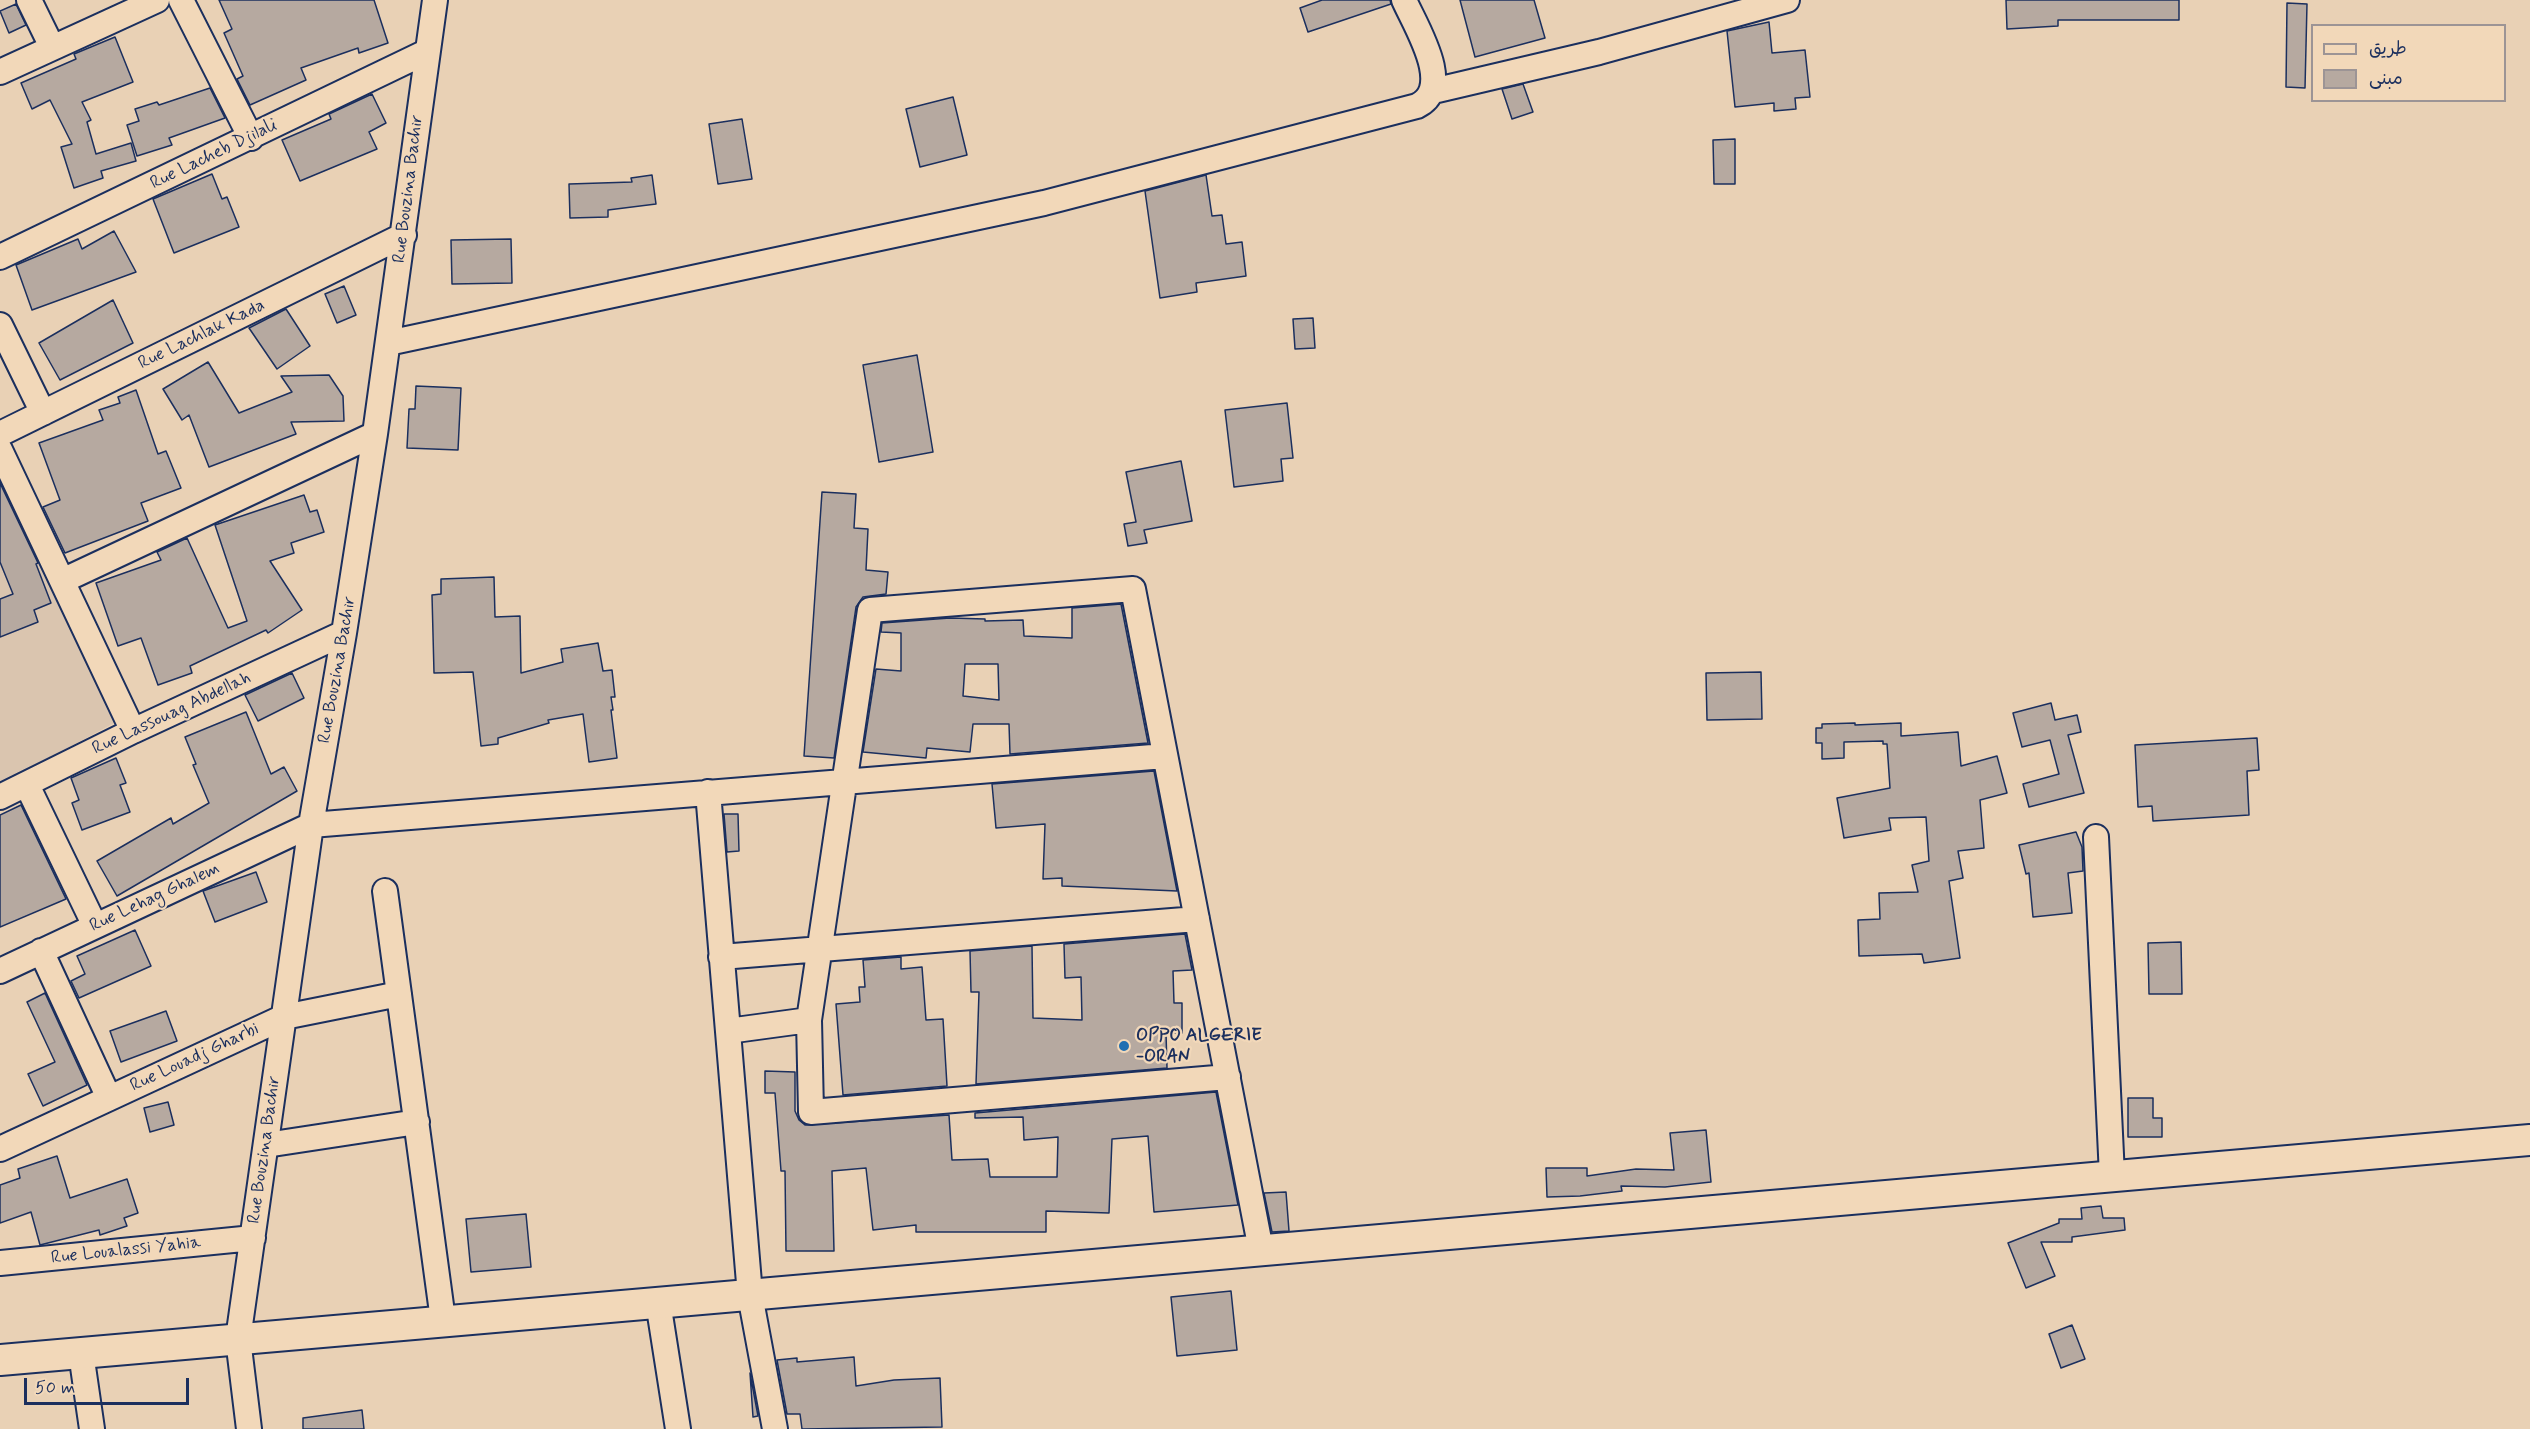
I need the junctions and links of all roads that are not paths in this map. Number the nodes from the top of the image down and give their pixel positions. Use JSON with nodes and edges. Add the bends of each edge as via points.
{"nodes":[{"id":1,"x":29,"y":0,"type":"edge"},
{"id":2,"x":157,"y":0,"type":"edge"},
{"id":3,"x":181,"y":0,"type":"edge"},
{"id":4,"x":435,"y":0,"type":"edge"},
{"id":5,"x":1404,"y":0,"type":"edge"},
{"id":6,"x":1787,"y":0,"type":"edge"},
{"id":7,"x":52,"y":47,"type":"junction"},
{"id":8,"x":426,"y":52,"type":"junction"},
{"id":9,"x":0,"y":72,"type":"edge"},
{"id":10,"x":1433,"y":91,"type":"junction"},
{"id":11,"x":251,"y":138,"type":"junction"},
{"id":12,"x":404,"y":235,"type":"junction"},
{"id":13,"x":0,"y":257,"type":"edge"},
{"id":14,"x":0,"y":325,"type":"edge"},
{"id":15,"x":388,"y":343,"type":"junction"},
{"id":16,"x":43,"y":413,"type":"junction"},
{"id":17,"x":0,"y":434,"type":"edge"},
{"id":18,"x":375,"y":434,"type":"junction"},
{"id":19,"x":0,"y":450,"type":"edge"},
{"id":20,"x":62,"y":581,"type":"junction"},
{"id":21,"x":345,"y":633,"type":"junction"},
{"id":22,"x":133,"y":731,"type":"junction"},
{"id":23,"x":1165,"y":756,"type":"junction"},
{"id":24,"x":845,"y":780,"type":"junction"},
{"id":25,"x":27,"y":785,"type":"junction"},
{"id":26,"x":708,"y":792,"type":"junction"},
{"id":27,"x":0,"y":797,"type":"edge"},
{"id":28,"x":311,"y":825,"type":"junction"},
{"id":29,"x":2096,"y":837,"type":"dead end"},
{"id":30,"x":385,"y":891,"type":"dead end"},
{"id":31,"x":1197,"y":919,"type":"junction"},
{"id":32,"x":96,"y":926,"type":"junction"},
{"id":33,"x":820,"y":949,"type":"junction"},
{"id":34,"x":41,"y":951,"type":"junction"},
{"id":35,"x":722,"y":957,"type":"junction"},
{"id":36,"x":0,"y":971,"type":"edge"},
{"id":37,"x":399,"y":994,"type":"junction"},
{"id":38,"x":284,"y":1017,"type":"junction"},
{"id":39,"x":809,"y":1020,"type":"junction"},
{"id":40,"x":728,"y":1031,"type":"junction"},
{"id":41,"x":1228,"y":1077,"type":"junction"},
{"id":42,"x":109,"y":1098,"type":"junction"},
{"id":43,"x":417,"y":1122,"type":"junction"},
{"id":44,"x":2530,"y":1140,"type":"edge"},
{"id":45,"x":266,"y":1145,"type":"junction"},
{"id":46,"x":0,"y":1149,"type":"edge"},
{"id":47,"x":2112,"y":1176,"type":"junction"},
{"id":48,"x":253,"y":1238,"type":"junction"},
{"id":49,"x":1261,"y":1250,"type":"junction"},
{"id":50,"x":0,"y":1263,"type":"edge"},
{"id":51,"x":750,"y":1295,"type":"junction"},
{"id":52,"x":658,"y":1302,"type":"junction"},
{"id":53,"x":443,"y":1320,"type":"junction"},
{"id":54,"x":238,"y":1339,"type":"junction"},
{"id":55,"x":81,"y":1353,"type":"junction"},
{"id":56,"x":0,"y":1360,"type":"edge"},
{"id":57,"x":92,"y":1429,"type":"edge"},
{"id":58,"x":249,"y":1429,"type":"edge"},
{"id":59,"x":678,"y":1429,"type":"edge"},
{"id":60,"x":775,"y":1429,"type":"edge"}],
"edges":[{"from":1,"to":7,"type":"street"},
{"from":2,"to":7,"type":"street"},
{"from":3,"to":11,"type":"street"},
{"from":4,"to":8,"type":"street","name":"Rue Bouzina Bachir"},
{"from":5,"to":10,"type":"street","via":[[1429,55]]},
{"from":6,"to":10,"type":"street","via":[[1599,52]]},
{"from":7,"to":9,"type":"street"},
{"from":8,"to":11,"type":"street","name":"Rue Lacheb Djilali"},
{"from":8,"to":12,"type":"street","name":"Rue Bouzina Bachir"},
{"from":10,"to":15,"type":"street","via":[[1427,101],[1398,112],[1044,203]]},
{"from":11,"to":13,"type":"street","name":"Rue Lacheb Djilali"},
{"from":12,"to":15,"type":"street","name":"Rue Bouzina Bachir"},
{"from":12,"to":16,"type":"street","name":"Rue Lachlak Kada"},
{"from":14,"to":16,"type":"street"},
{"from":15,"to":18,"type":"street","name":"Rue Bouzina Bachir"},
{"from":16,"to":17,"type":"street","name":"Rue Lachlak Kada"},
{"from":18,"to":20,"type":"street"},
{"from":18,"to":21,"type":"street","name":"Rue Bouzina Bachir"},
{"from":19,"to":20,"type":"street"},
{"from":20,"to":22,"type":"street"},
{"from":21,"to":22,"type":"street","name":"Rue Lassouag Abdellah"},
{"from":21,"to":28,"type":"street","name":"Rue Bouzina Bachir"},
{"from":22,"to":25,"type":"street","name":"Rue Lassouag Abdellah"},
{"from":23,"to":24,"type":"street"},
{"from":23,"to":24,"type":"street","via":[[1132,589],[870,610]]},
{"from":23,"to":31,"type":"street"},
{"from":24,"to":26,"type":"street"},
{"from":24,"to":33,"type":"street"},
{"from":25,"to":27,"type":"street","name":"Rue Lassouag Abdellah"},
{"from":25,"to":32,"type":"street"},
{"from":26,"to":28,"type":"street"},
{"from":26,"to":35,"type":"street"},
{"from":28,"to":32,"type":"street","name":"Rue Lehag Ghalem"},
{"from":28,"to":38,"type":"street","name":"Rue Bouzina Bachir"},
{"from":29,"to":47,"type":"street"},
{"from":30,"to":37,"type":"street"},
{"from":31,"to":33,"type":"street"},
{"from":31,"to":41,"type":"street"},
{"from":32,"to":34,"type":"street","name":"Rue Lehag Ghalem"},
{"from":33,"to":35,"type":"street"},
{"from":33,"to":39,"type":"street"},
{"from":34,"to":36,"type":"street","name":"Rue Lehag Ghalem"},
{"from":34,"to":42,"type":"street"},
{"from":35,"to":40,"type":"street"},
{"from":37,"to":38,"type":"street","name":"Rue Louadj Gharbi"},
{"from":37,"to":43,"type":"street"},
{"from":38,"to":42,"type":"street","name":"Rue Louadj Gharbi"},
{"from":38,"to":45,"type":"street","name":"Rue Bouzina Bachir"},
{"from":39,"to":40,"type":"street"},
{"from":39,"to":41,"type":"street","via":[[811,1113]]},
{"from":40,"to":51,"type":"street"},
{"from":41,"to":49,"type":"street"},
{"from":42,"to":46,"type":"street","name":"Rue Louadj Gharbi"},
{"from":43,"to":45,"type":"street"},
{"from":43,"to":53,"type":"street"},
{"from":44,"to":47,"type":"main road"},
{"from":45,"to":48,"type":"street","name":"Rue Bouzina Bachir"},
{"from":47,"to":49,"type":"main road"},
{"from":48,"to":50,"type":"street","name":"Rue Loualassi Yahia"},
{"from":48,"to":54,"type":"street","name":"Rue Bouzina Bachir"},
{"from":49,"to":51,"type":"main road"},
{"from":51,"to":52,"type":"main road"},
{"from":51,"to":60,"type":"street"},
{"from":52,"to":53,"type":"main road"},
{"from":52,"to":59,"type":"street"},
{"from":53,"to":54,"type":"main road"},
{"from":54,"to":55,"type":"main road"},
{"from":54,"to":58,"type":"street","name":"Rue Bouzina Bachir"},
{"from":55,"to":56,"type":"main road"},
{"from":55,"to":57,"type":"street"}]}
